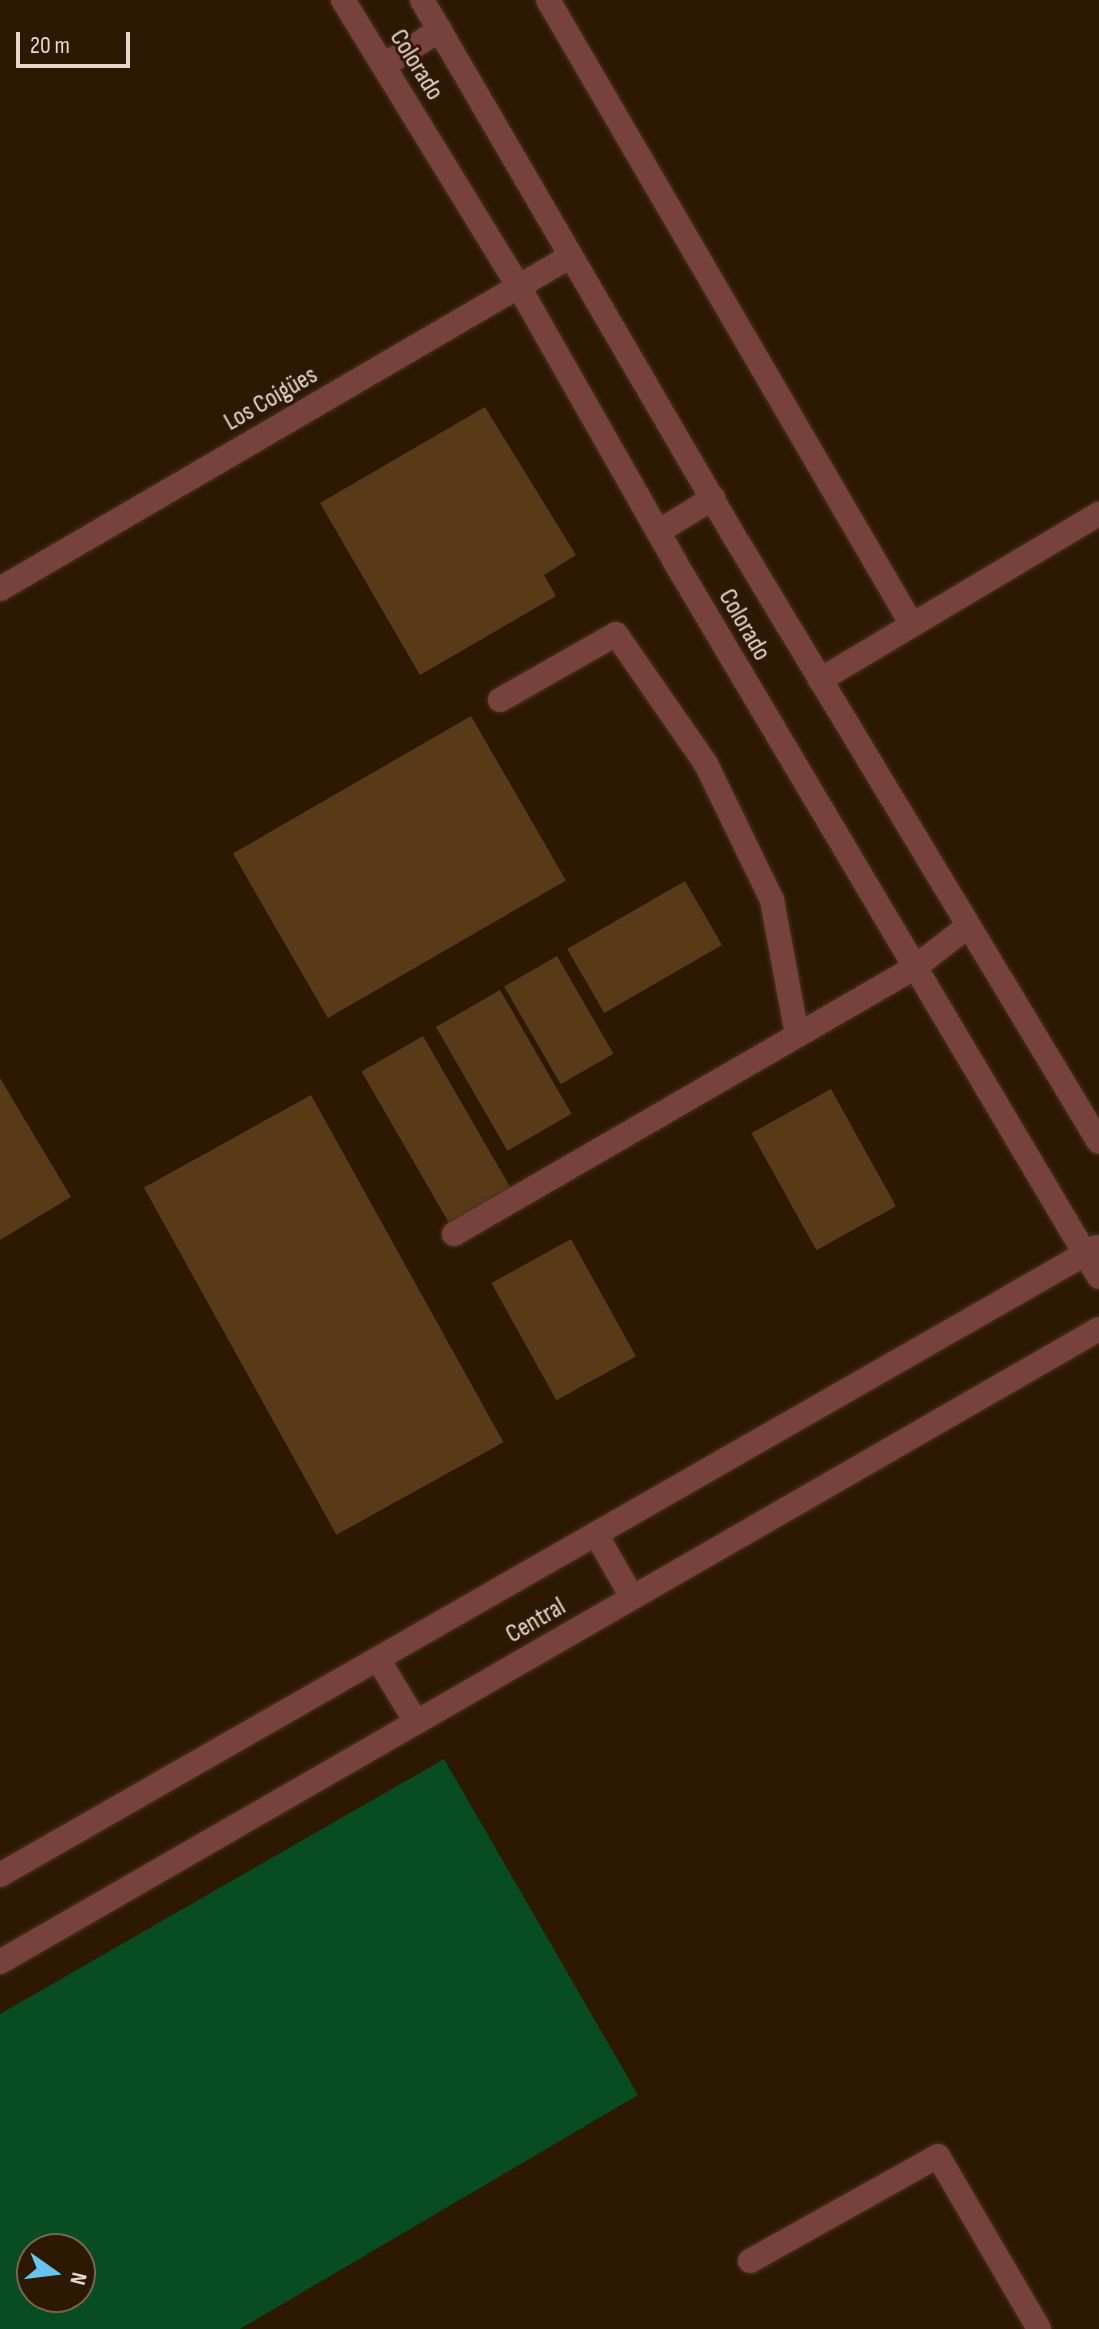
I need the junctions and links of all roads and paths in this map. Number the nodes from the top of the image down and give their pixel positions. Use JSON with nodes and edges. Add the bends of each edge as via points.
{"nodes":[{"id":1,"x":343,"y":0,"type":"edge"},
{"id":2,"x":422,"y":0,"type":"edge"},
{"id":3,"x":548,"y":0,"type":"edge"},
{"id":4,"x":440,"y":30,"type":"junction"},
{"id":5,"x":384,"y":65,"type":"junction"},
{"id":6,"x":571,"y":256,"type":"junction"},
{"id":7,"x":519,"y":287,"type":"junction"},
{"id":8,"x":713,"y":498,"type":"junction"},
{"id":9,"x":1099,"y":514,"type":"edge"},
{"id":10,"x":658,"y":532,"type":"junction"},
{"id":11,"x":0,"y":589,"type":"edge"},
{"id":12,"x":912,"y":625,"type":"junction"},
{"id":13,"x":820,"y":680,"type":"junction"},
{"id":14,"x":500,"y":700,"type":"dead end"},
{"id":15,"x":967,"y":927,"type":"junction"},
{"id":16,"x":914,"y":968,"type":"junction"},
{"id":17,"x":797,"y":1035,"type":"junction"},
{"id":18,"x":1099,"y":1142,"type":"edge"},
{"id":19,"x":454,"y":1234,"type":"dead end"},
{"id":20,"x":1092,"y":1249,"type":"edge"},
{"id":21,"x":1099,"y":1277,"type":"edge"},
{"id":22,"x":1099,"y":1329,"type":"edge"},
{"id":23,"x":596,"y":1534,"type":"junction"},
{"id":24,"x":632,"y":1597,"type":"junction"},
{"id":25,"x":378,"y":1659,"type":"junction"},
{"id":26,"x":416,"y":1722,"type":"junction"},
{"id":27,"x":0,"y":1875,"type":"edge"},
{"id":28,"x":0,"y":1962,"type":"edge"},
{"id":29,"x":750,"y":2261,"type":"dead end"},
{"id":30,"x":1039,"y":2329,"type":"edge"}],
"edges":[{"from":1,"to":5,"type":"street","name":"Colorado"},
{"from":2,"to":4,"type":"street","name":"Colorado"},
{"from":3,"to":12,"type":"street"},
{"from":4,"to":5,"type":"street"},
{"from":4,"to":6,"type":"street","name":"Colorado"},
{"from":5,"to":7,"type":"street","name":"Colorado"},
{"from":6,"to":7,"type":"street","name":"Los Coigües"},
{"from":6,"to":8,"type":"street","name":"Colorado"},
{"from":7,"to":10,"type":"street","name":"Colorado"},
{"from":7,"to":11,"type":"street","name":"Los Coigües"},
{"from":8,"to":10,"type":"street"},
{"from":8,"to":13,"type":"street","name":"Colorado"},
{"from":9,"to":12,"type":"street"},
{"from":10,"to":16,"type":"street","name":"Colorado"},
{"from":12,"to":13,"type":"street"},
{"from":13,"to":15,"type":"street","name":"Colorado"},
{"from":14,"to":17,"type":"street","via":[[616,634],[706,764],[766,888]]},
{"from":15,"to":16,"type":"street"},
{"from":15,"to":18,"type":"street","name":"Colorado"},
{"from":16,"to":17,"type":"street"},
{"from":16,"to":20,"type":"street","name":"Colorado"},
{"from":17,"to":19,"type":"street"},
{"from":20,"to":21,"type":"street","name":"Colorado"},
{"from":20,"to":23,"type":"street","name":"Central"},
{"from":22,"to":24,"type":"street","name":"Central"},
{"from":23,"to":24,"type":"street"},
{"from":23,"to":25,"type":"street","name":"Central"},
{"from":24,"to":26,"type":"street","name":"Central"},
{"from":25,"to":26,"type":"street"},
{"from":25,"to":27,"type":"street","name":"Central"},
{"from":26,"to":28,"type":"street","name":"Central"},
{"from":29,"to":30,"type":"street","via":[[938,2156]]}]}
